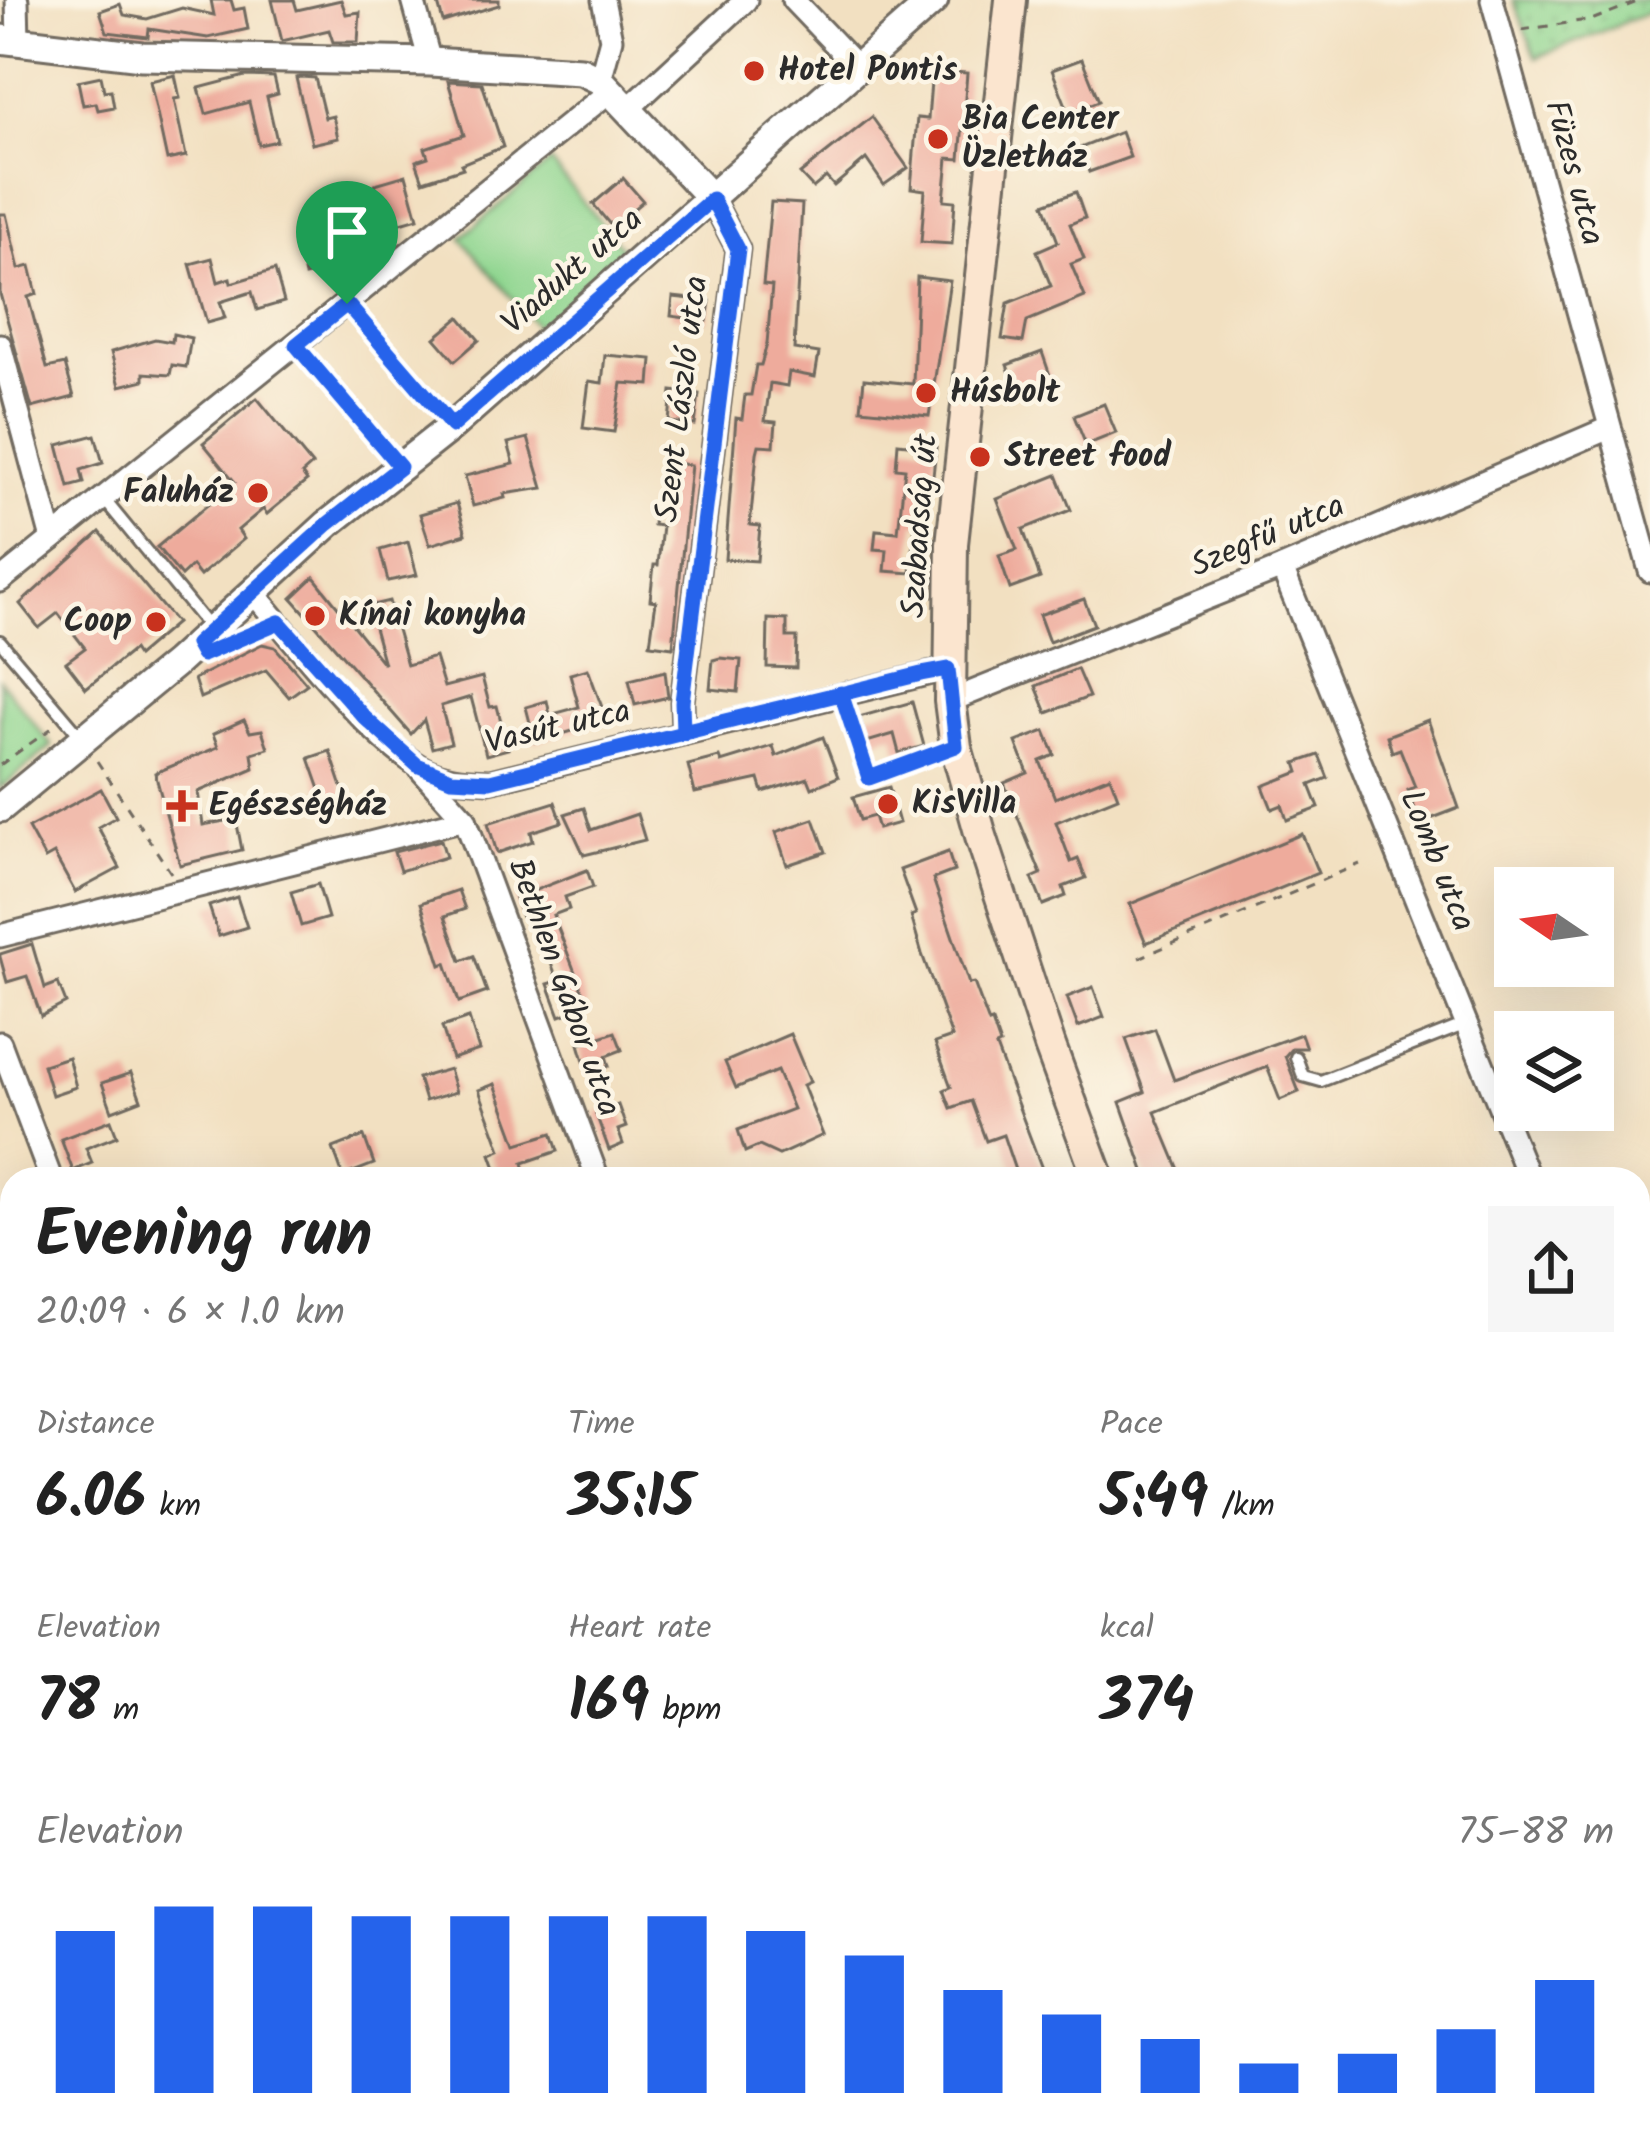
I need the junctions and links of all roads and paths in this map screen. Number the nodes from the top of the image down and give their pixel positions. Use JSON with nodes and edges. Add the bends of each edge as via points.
{"nodes":[{"id":1,"x":17,"y":0,"type":"edge"},
{"id":2,"x":413,"y":0,"type":"edge"},
{"id":3,"x":603,"y":0,"type":"edge"},
{"id":4,"x":746,"y":0,"type":"edge"},
{"id":5,"x":794,"y":0,"type":"edge"},
{"id":6,"x":934,"y":0,"type":"edge"},
{"id":7,"x":1011,"y":0,"type":"edge"},
{"id":8,"x":1492,"y":0,"type":"edge"},
{"id":9,"x":1642,"y":0,"type":"edge"},
{"id":10,"x":1502,"y":37,"type":"junction"},
{"id":11,"x":9,"y":40,"type":"edge"},
{"id":12,"x":430,"y":62,"type":"junction"},
{"id":13,"x":858,"y":68,"type":"junction"},
{"id":14,"x":613,"y":94,"type":"junction"},
{"id":15,"x":712,"y":199,"type":"junction"},
{"id":16,"x":347,"y":304,"type":"junction"},
{"id":17,"x":0,"y":345,"type":"edge"},
{"id":18,"x":296,"y":345,"type":"junction"},
{"id":19,"x":452,"y":426,"type":"junction"},
{"id":20,"x":1609,"y":428,"type":"junction"},
{"id":21,"x":400,"y":467,"type":"junction"},
{"id":22,"x":103,"y":498,"type":"junction"},
{"id":23,"x":52,"y":539,"type":"junction"},
{"id":24,"x":1282,"y":568,"type":"junction"},
{"id":25,"x":1650,"y":571,"type":"edge"},
{"id":26,"x":0,"y":581,"type":"edge"},
{"id":27,"x":253,"y":592,"type":"junction"},
{"id":28,"x":279,"y":622,"type":"junction"},
{"id":29,"x":204,"y":637,"type":"junction"},
{"id":30,"x":0,"y":641,"type":"edge"},
{"id":31,"x":948,"y":669,"type":"junction"},
{"id":32,"x":841,"y":693,"type":"junction"},
{"id":33,"x":950,"y":701,"type":"junction"},
{"id":34,"x":64,"y":717,"type":"junction"},
{"id":35,"x":683,"y":731,"type":"junction"},
{"id":36,"x":83,"y":739,"type":"junction"},
{"id":37,"x":956,"y":746,"type":"junction"},
{"id":38,"x":0,"y":765,"type":"edge"},
{"id":39,"x":417,"y":765,"type":"junction"},
{"id":40,"x":490,"y":781,"type":"junction"},
{"id":41,"x":0,"y":808,"type":"edge"},
{"id":42,"x":465,"y":819,"type":"junction"},
{"id":43,"x":1360,"y":864,"type":"dead end"},
{"id":44,"x":182,"y":891,"type":"junction"},
{"id":45,"x":0,"y":936,"type":"edge"},
{"id":46,"x":1139,"y":958,"type":"dead end"},
{"id":47,"x":1466,"y":1024,"type":"junction"},
{"id":48,"x":0,"y":1043,"type":"edge"},
{"id":49,"x":1296,"y":1057,"type":"dead end"},
{"id":50,"x":46,"y":1167,"type":"edge"},
{"id":51,"x":594,"y":1167,"type":"edge"},
{"id":52,"x":1095,"y":1167,"type":"edge"},
{"id":53,"x":1524,"y":1167,"type":"edge"}],
"edges":[{"from":1,"to":11,"type":"street"},
{"from":2,"to":12,"type":"street"},
{"from":3,"to":14,"type":"street"},
{"from":4,"to":14,"type":"street"},
{"from":5,"to":13,"type":"street"},
{"from":6,"to":13,"type":"street","name":"Viadukt utca"},
{"from":7,"to":31,"type":"main road","name":"Szabadság út","via":[[957,499]]},
{"from":8,"to":10,"type":"street","name":"Füzes utca"},
{"from":9,"to":10,"type":"path","via":[[1594,19]]},
{"from":10,"to":20,"type":"street","name":"Füzes utca"},
{"from":11,"to":12,"type":"street","via":[[142,56]]},
{"from":12,"to":14,"type":"street","via":[[581,71]]},
{"from":13,"to":15,"type":"street","name":"Viadukt utca"},
{"from":14,"to":15,"type":"street","name":"Szent László utca"},
{"from":14,"to":16,"type":"street"},
{"from":15,"to":19,"type":"street","name":"Viadukt utca"},
{"from":15,"to":35,"type":"street","name":"Szent László utca","via":[[738,249]]},
{"from":16,"to":18,"type":"street"},
{"from":16,"to":19,"type":"lane"},
{"from":17,"to":23,"type":"street"},
{"from":18,"to":21,"type":"lane"},
{"from":18,"to":22,"type":"street"},
{"from":19,"to":21,"type":"street","name":"Viadukt utca"},
{"from":20,"to":24,"type":"street","name":"Szegfű utca"},
{"from":20,"to":25,"type":"street","name":"Füzes utca"},
{"from":21,"to":27,"type":"street","name":"Viadukt utca"},
{"from":22,"to":23,"type":"street"},
{"from":22,"to":29,"type":"lane"},
{"from":23,"to":26,"type":"street"},
{"from":24,"to":33,"type":"street","name":"Szegfű utca"},
{"from":24,"to":47,"type":"street","name":"Lomb utca"},
{"from":27,"to":28,"type":"street","name":"Vasút utca"},
{"from":27,"to":29,"type":"street","name":"Viadukt utca"},
{"from":28,"to":29,"type":"lane","via":[[202,655]]},
{"from":28,"to":39,"type":"street","name":"Vasút utca"},
{"from":29,"to":36,"type":"street","name":"Viadukt utca"},
{"from":30,"to":34,"type":"lane"},
{"from":31,"to":32,"type":"street","name":"Vasút utca"},
{"from":31,"to":33,"type":"main road","name":"Szabadság út"},
{"from":32,"to":35,"type":"street","name":"Vasút utca"},
{"from":32,"to":37,"type":"lane","via":[[869,778]]},
{"from":33,"to":37,"type":"main road","name":"Szabadság út"},
{"from":34,"to":36,"type":"lane"},
{"from":34,"to":38,"type":"path"},
{"from":35,"to":40,"type":"street","name":"Vasút utca"},
{"from":36,"to":41,"type":"street","name":"Viadukt utca"},
{"from":36,"to":44,"type":"path"},
{"from":37,"to":52,"type":"main road","name":"Szabadság út"},
{"from":39,"to":40,"type":"street","name":"Vasút utca","via":[[451,779]]},
{"from":39,"to":42,"type":"street","name":"Bethlen Gábor utca"},
{"from":40,"to":42,"type":"street"},
{"from":42,"to":44,"type":"street"},
{"from":42,"to":51,"type":"street","name":"Bethlen Gábor utca"},
{"from":43,"to":46,"type":"path"},
{"from":44,"to":45,"type":"street"},
{"from":47,"to":49,"type":"lane","via":[[1321,1081],[1303,1076]]},
{"from":47,"to":53,"type":"street","name":"Lomb utca"},
{"from":48,"to":50,"type":"street"}]}
